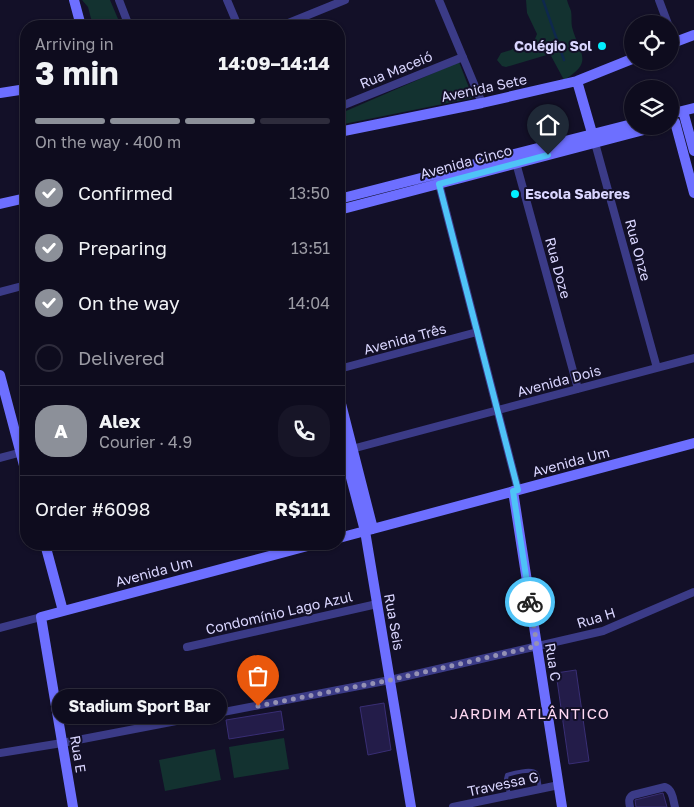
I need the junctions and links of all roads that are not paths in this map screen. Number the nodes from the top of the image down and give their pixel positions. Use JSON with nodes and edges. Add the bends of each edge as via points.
{"nodes":[{"id":1,"x":74,"y":0,"type":"edge"},
{"id":2,"x":119,"y":0,"type":"edge"},
{"id":3,"x":227,"y":0,"type":"edge"},
{"id":4,"x":345,"y":0,"type":"edge"},
{"id":5,"x":439,"y":0,"type":"edge"},
{"id":6,"x":659,"y":0,"type":"edge"},
{"id":7,"x":336,"y":2,"type":"edge"},
{"id":8,"x":665,"y":15,"type":"edge"},
{"id":9,"x":79,"y":20,"type":"edge"},
{"id":10,"x":127,"y":20,"type":"edge"},
{"id":11,"x":235,"y":20,"type":"edge"},
{"id":12,"x":295,"y":20,"type":"edge"},
{"id":13,"x":694,"y":35,"type":"edge"},
{"id":14,"x":679,"y":41,"type":"edge"},
{"id":15,"x":463,"y":57,"type":"junction"},
{"id":16,"x":624,"y":62,"type":"edge"},
{"id":17,"x":577,"y":81,"type":"junction"},
{"id":18,"x":20,"y":90,"type":"edge"},
{"id":19,"x":0,"y":93,"type":"edge"},
{"id":20,"x":482,"y":102,"type":"junction"},
{"id":21,"x":345,"y":105,"type":"edge"},
{"id":22,"x":694,"y":108,"type":"edge"},
{"id":23,"x":683,"y":111,"type":"junction"},
{"id":24,"x":679,"y":114,"type":"edge"},
{"id":25,"x":624,"y":127,"type":"edge"},
{"id":26,"x":345,"y":131,"type":"edge"},
{"id":27,"x":624,"y":132,"type":"edge"},
{"id":28,"x":677,"y":135,"type":"edge"},
{"id":29,"x":593,"y":138,"type":"junction"},
{"id":30,"x":694,"y":151,"type":"edge"},
{"id":31,"x":515,"y":159,"type":"junction"},
{"id":32,"x":438,"y":179,"type":"junction"},
{"id":33,"x":694,"y":192,"type":"edge"},
{"id":34,"x":345,"y":198,"type":"edge"},
{"id":35,"x":20,"y":199,"type":"edge"},
{"id":36,"x":0,"y":204,"type":"edge"},
{"id":37,"x":345,"y":208,"type":"edge"},
{"id":38,"x":20,"y":286,"type":"edge"},
{"id":39,"x":0,"y":292,"type":"edge"},
{"id":40,"x":477,"y":332,"type":"junction"},
{"id":41,"x":694,"y":358,"type":"edge"},
{"id":42,"x":345,"y":367,"type":"edge"},
{"id":43,"x":657,"y":368,"type":"junction"},
{"id":44,"x":0,"y":374,"type":"edge"},
{"id":45,"x":578,"y":389,"type":"junction"},
{"id":46,"x":498,"y":410,"type":"junction"},
{"id":47,"x":345,"y":432,"type":"edge"},
{"id":48,"x":20,"y":439,"type":"edge"},
{"id":49,"x":694,"y":443,"type":"edge"},
{"id":50,"x":345,"y":444,"type":"edge"},
{"id":51,"x":348,"y":450,"type":"junction"},
{"id":52,"x":20,"y":453,"type":"edge"},
{"id":53,"x":0,"y":458,"type":"edge"},
{"id":54,"x":515,"y":491,"type":"junction"},
{"id":55,"x":369,"y":530,"type":"junction"},
{"id":56,"x":345,"y":536,"type":"edge"},
{"id":57,"x":47,"y":550,"type":"edge"},
{"id":58,"x":275,"y":550,"type":"edge"},
{"id":59,"x":694,"y":592,"type":"edge"},
{"id":60,"x":377,"y":604,"type":"junction"},
{"id":61,"x":63,"y":611,"type":"junction"},
{"id":62,"x":41,"y":617,"type":"junction"},
{"id":63,"x":0,"y":628,"type":"edge"},
{"id":64,"x":537,"y":646,"type":"junction"},
{"id":65,"x":187,"y":647,"type":"dead end"},
{"id":66,"x":390,"y":680,"type":"junction"},
{"id":67,"x":62,"y":743,"type":"junction"},
{"id":68,"x":0,"y":753,"type":"edge"},
{"id":69,"x":558,"y":786,"type":"junction"},
{"id":70,"x":540,"y":789,"type":"junction"},
{"id":71,"x":509,"y":796,"type":"junction"},
{"id":72,"x":72,"y":807,"type":"edge"},
{"id":73,"x":412,"y":807,"type":"edge"},
{"id":74,"x":453,"y":807,"type":"edge"},
{"id":75,"x":562,"y":807,"type":"edge"},
{"id":76,"x":630,"y":807,"type":"edge"},
{"id":77,"x":675,"y":807,"type":"edge"}],
"edges":[{"from":1,"to":9,"type":"street"},
{"from":2,"to":10,"type":"street"},
{"from":3,"to":11,"type":"street"},
{"from":4,"to":7,"type":"street"},
{"from":5,"to":15,"type":"street"},
{"from":6,"to":8,"type":"street"},
{"from":7,"to":12,"type":"street"},
{"from":13,"to":14,"type":"street"},
{"from":15,"to":20,"type":"street"},
{"from":15,"to":21,"type":"street","name":"Rua Maceió"},
{"from":16,"to":17,"type":"street","name":"Avenida Sete"},
{"from":17,"to":20,"type":"street","name":"Avenida Sete"},
{"from":17,"to":29,"type":"street","name":"Rua Onze"},
{"from":18,"to":19,"type":"street"},
{"from":20,"to":26,"type":"street","name":"Avenida Sete"},
{"from":22,"to":23,"type":"street"},
{"from":23,"to":24,"type":"street"},
{"from":23,"to":30,"type":"street"},
{"from":25,"to":29,"type":"street"},
{"from":27,"to":29,"type":"street"},
{"from":28,"to":33,"type":"street"},
{"from":29,"to":31,"type":"street"},
{"from":29,"to":43,"type":"street","name":"Rua Onze"},
{"from":31,"to":32,"type":"street"},
{"from":31,"to":45,"type":"street","name":"Rua Doze"},
{"from":32,"to":34,"type":"street"},
{"from":32,"to":37,"type":"street","name":"Avenida Cinco"},
{"from":32,"to":40,"type":"street"},
{"from":35,"to":36,"type":"street"},
{"from":38,"to":39,"type":"street"},
{"from":40,"to":42,"type":"street","name":"Avenida Três"},
{"from":40,"to":46,"type":"street"},
{"from":41,"to":43,"type":"street","name":"Avenida Dois"},
{"from":43,"to":45,"type":"street","name":"Avenida Dois"},
{"from":44,"to":48,"type":"street"},
{"from":45,"to":46,"type":"street","name":"Avenida Dois"},
{"from":46,"to":51,"type":"street","name":"Avenida Dois"},
{"from":46,"to":54,"type":"street"},
{"from":47,"to":51,"type":"street"},
{"from":49,"to":54,"type":"street","name":"Avenida Um"},
{"from":50,"to":51,"type":"street"},
{"from":51,"to":55,"type":"street"},
{"from":52,"to":53,"type":"street"},
{"from":54,"to":55,"type":"street","name":"Avenida Um"},
{"from":54,"to":64,"type":"street","name":"Rua C"},
{"from":55,"to":56,"type":"street","name":"Avenida Um"},
{"from":55,"to":60,"type":"street","name":"Rua Seis"},
{"from":57,"to":61,"type":"street"},
{"from":58,"to":61,"type":"street","name":"Avenida Um"},
{"from":59,"to":64,"type":"street","name":"Rua H","via":[[603,631]]},
{"from":60,"to":65,"type":"street","name":"Condomínio Lago Azul"},
{"from":60,"to":66,"type":"street","name":"Rua Seis"},
{"from":61,"to":62,"type":"street","name":"Avenida Um"},
{"from":62,"to":63,"type":"street","name":"Avenida Um"},
{"from":62,"to":67,"type":"street","name":"Rua E"},
{"from":64,"to":66,"type":"street","name":"Rua H"},
{"from":64,"to":69,"type":"street","name":"Rua C"},
{"from":66,"to":67,"type":"street","name":"Rua H"},
{"from":66,"to":73,"type":"street","name":"Rua Seis"},
{"from":67,"to":68,"type":"street","name":"Rua H"},
{"from":67,"to":72,"type":"street","name":"Rua E"},
{"from":69,"to":70,"type":"street","name":"Travessa G"},
{"from":69,"to":75,"type":"street","name":"Rua C"},
{"from":70,"to":71,"type":"street","name":"Travessa G"},
{"from":70,"to":71,"type":"lane","via":[[535,772],[511,774],[506,779]]},
{"from":71,"to":74,"type":"street","name":"Travessa G"},
{"from":76,"to":77,"type":"street","via":[[633,794],[665,787],[671,792]]}]}
